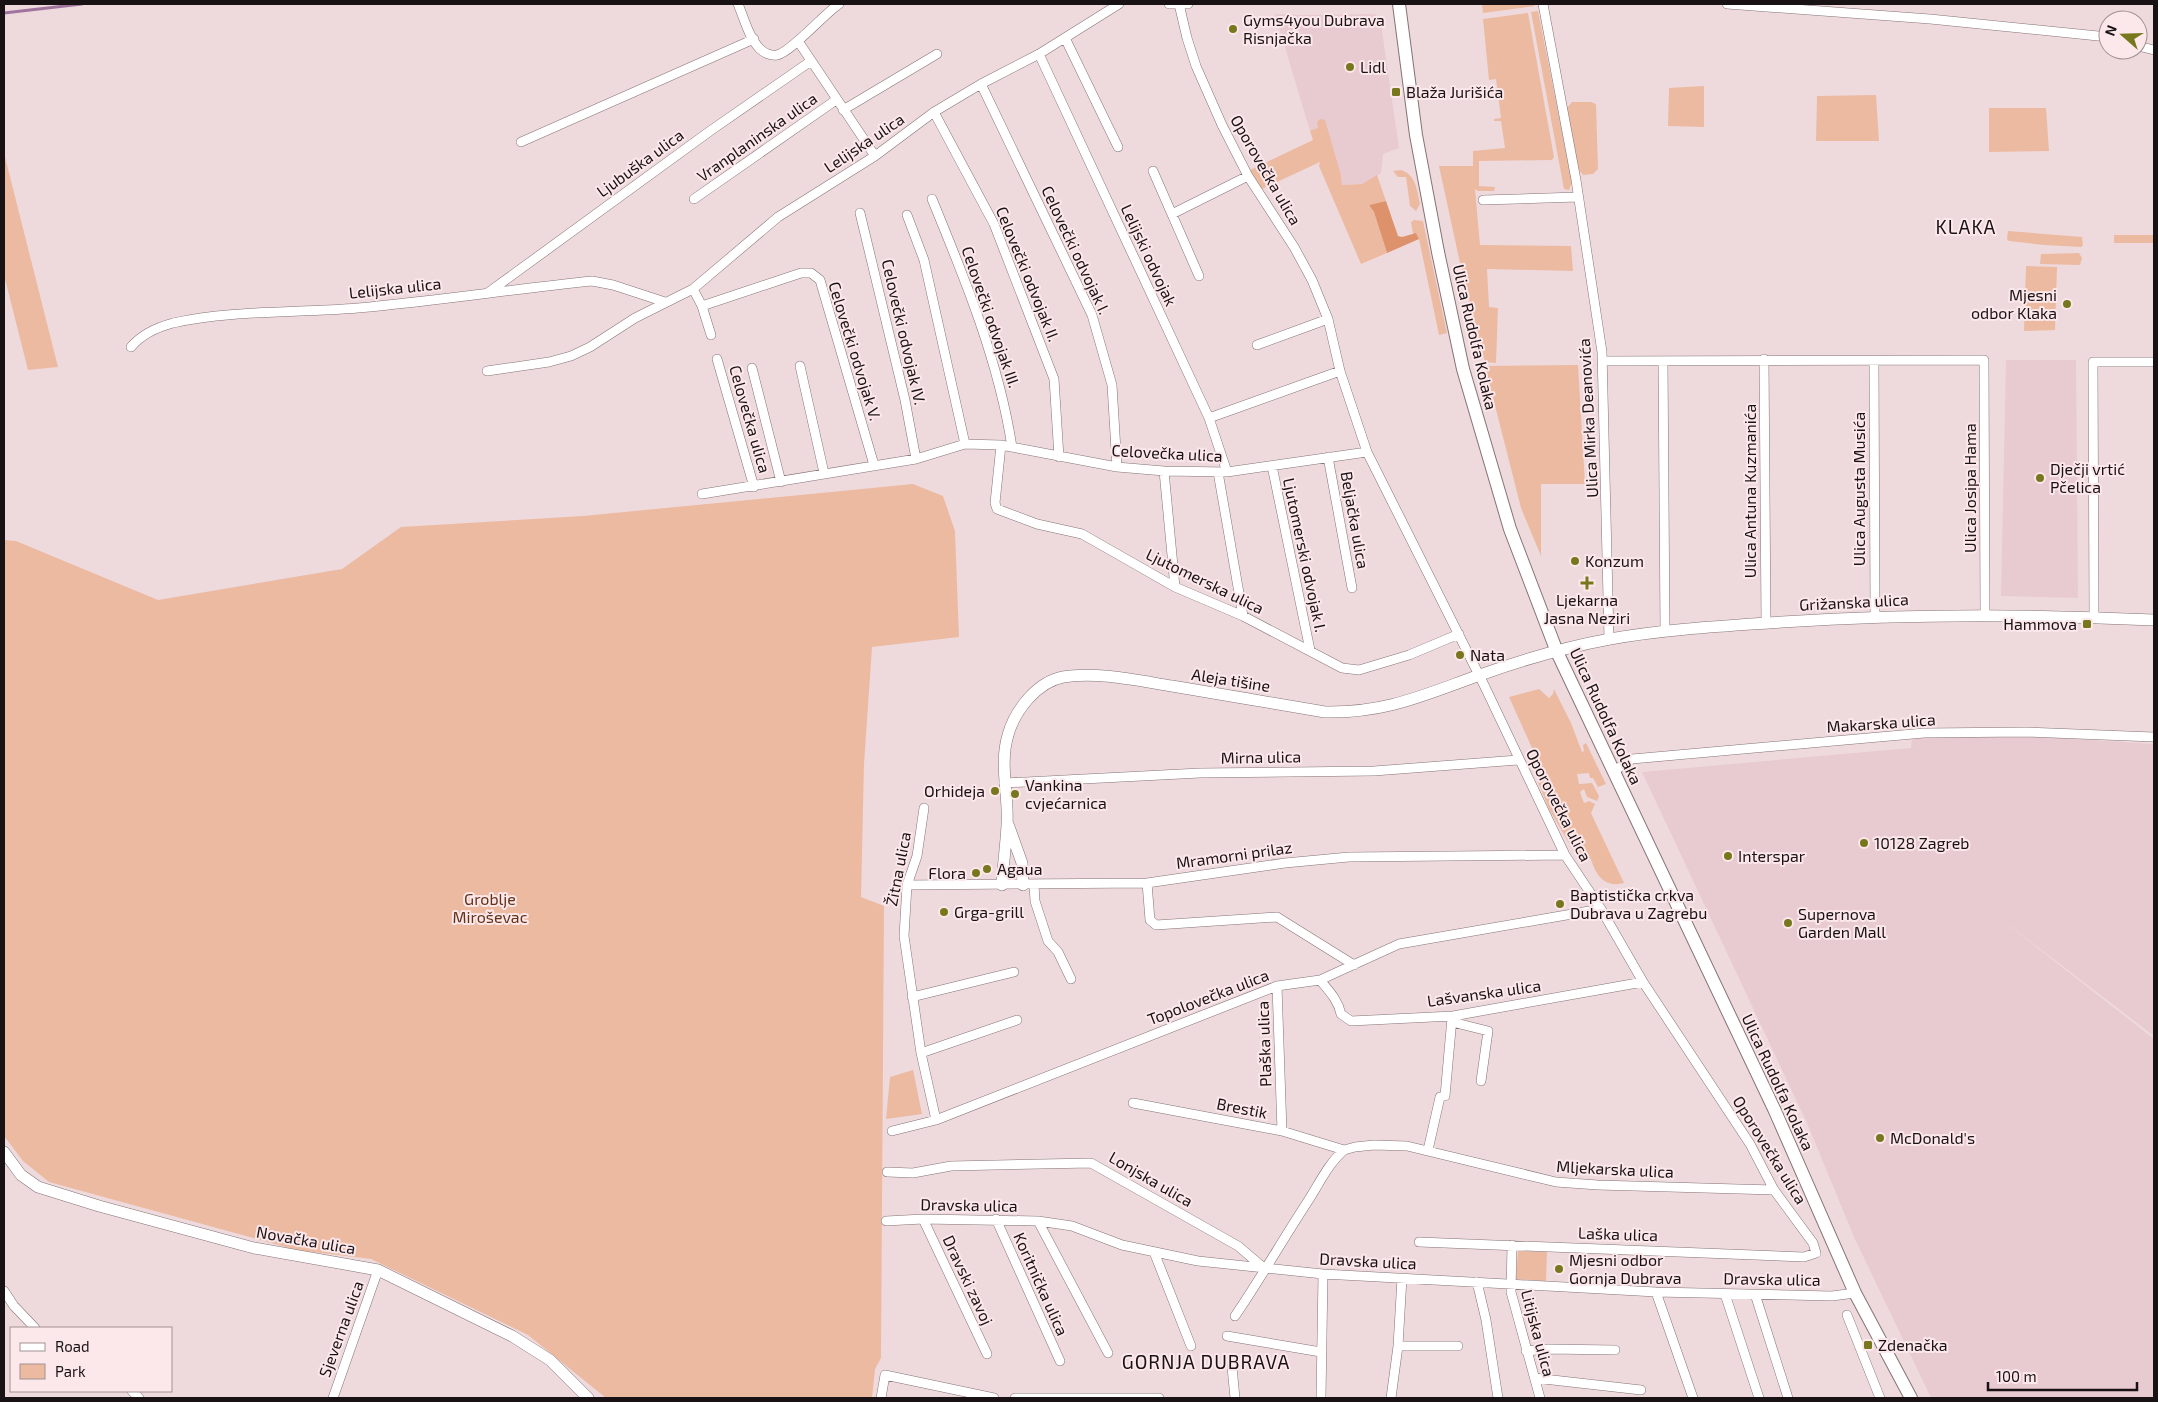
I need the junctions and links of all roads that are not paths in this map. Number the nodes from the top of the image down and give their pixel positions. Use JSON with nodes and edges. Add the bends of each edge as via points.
{"nodes":[{"id":1,"x":738,"y":4,"type":"edge"},
{"id":2,"x":839,"y":4,"type":"edge"},
{"id":3,"x":1119,"y":4,"type":"edge"},
{"id":4,"x":1169,"y":4,"type":"edge"},
{"id":5,"x":1182,"y":4,"type":"edge"},
{"id":6,"x":1399,"y":4,"type":"edge"},
{"id":7,"x":1543,"y":4,"type":"edge"},
{"id":8,"x":1728,"y":4,"type":"edge"},
{"id":9,"x":2098,"y":37,"type":"edge"},
{"id":10,"x":1065,"y":38,"type":"junction"},
{"id":11,"x":754,"y":39,"type":"junction"},
{"id":12,"x":798,"y":41,"type":"junction"},
{"id":13,"x":937,"y":54,"type":"dead end"},
{"id":14,"x":1039,"y":54,"type":"junction"},
{"id":15,"x":810,"y":61,"type":"junction"},
{"id":16,"x":982,"y":84,"type":"junction"},
{"id":17,"x":836,"y":100,"type":"junction"},
{"id":18,"x":843,"y":110,"type":"junction"},
{"id":19,"x":934,"y":112,"type":"junction"},
{"id":20,"x":521,"y":142,"type":"dead end"},
{"id":21,"x":1118,"y":147,"type":"dead end"},
{"id":22,"x":875,"y":156,"type":"junction"},
{"id":23,"x":1153,"y":172,"type":"dead end"},
{"id":24,"x":1248,"y":176,"type":"junction"},
{"id":25,"x":1578,"y":197,"type":"junction"},
{"id":26,"x":694,"y":199,"type":"dead end"},
{"id":27,"x":932,"y":199,"type":"dead end"},
{"id":28,"x":1483,"y":200,"type":"dead end"},
{"id":29,"x":860,"y":214,"type":"dead end"},
{"id":30,"x":1172,"y":214,"type":"junction"},
{"id":31,"x":907,"y":215,"type":"dead end"},
{"id":32,"x":1199,"y":276,"type":"dead end"},
{"id":33,"x":693,"y":289,"type":"junction"},
{"id":34,"x":489,"y":292,"type":"junction"},
{"id":35,"x":666,"y":302,"type":"junction"},
{"id":36,"x":702,"y":306,"type":"junction"},
{"id":37,"x":1328,"y":319,"type":"junction"},
{"id":38,"x":711,"y":335,"type":"dead end"},
{"id":39,"x":1257,"y":345,"type":"dead end"},
{"id":40,"x":131,"y":347,"type":"dead end"},
{"id":41,"x":717,"y":359,"type":"dead end"},
{"id":42,"x":1764,"y":359,"type":"junction"},
{"id":43,"x":1603,"y":361,"type":"junction"},
{"id":44,"x":1663,"y":361,"type":"junction"},
{"id":45,"x":1874,"y":361,"type":"junction"},
{"id":46,"x":2154,"y":362,"type":"edge"},
{"id":47,"x":800,"y":366,"type":"dead end"},
{"id":48,"x":752,"y":368,"type":"dead end"},
{"id":49,"x":487,"y":371,"type":"dead end"},
{"id":50,"x":1340,"y":371,"type":"junction"},
{"id":51,"x":1209,"y":418,"type":"junction"},
{"id":52,"x":965,"y":444,"type":"junction"},
{"id":53,"x":1001,"y":445,"type":"junction"},
{"id":54,"x":1012,"y":447,"type":"junction"},
{"id":55,"x":1367,"y":452,"type":"junction"},
{"id":56,"x":1059,"y":457,"type":"junction"},
{"id":57,"x":1328,"y":457,"type":"junction"},
{"id":58,"x":916,"y":459,"type":"junction"},
{"id":59,"x":874,"y":465,"type":"junction"},
{"id":60,"x":1272,"y":466,"type":"junction"},
{"id":61,"x":1117,"y":467,"type":"junction"},
{"id":62,"x":1164,"y":471,"type":"junction"},
{"id":63,"x":1222,"y":472,"type":"junction"},
{"id":64,"x":824,"y":473,"type":"junction"},
{"id":65,"x":781,"y":482,"type":"junction"},
{"id":66,"x":754,"y":487,"type":"junction"},
{"id":67,"x":702,"y":494,"type":"dead end"},
{"id":68,"x":1175,"y":587,"type":"junction"},
{"id":69,"x":1352,"y":588,"type":"dead end"},
{"id":70,"x":1985,"y":615,"type":"junction"},
{"id":71,"x":1243,"y":616,"type":"junction"},
{"id":72,"x":1875,"y":616,"type":"junction"},
{"id":73,"x":2094,"y":618,"type":"junction"},
{"id":74,"x":2154,"y":620,"type":"edge"},
{"id":75,"x":1766,"y":623,"type":"junction"},
{"id":76,"x":1665,"y":630,"type":"junction"},
{"id":77,"x":1459,"y":634,"type":"junction"},
{"id":78,"x":1609,"y":639,"type":"junction"},
{"id":79,"x":1310,"y":650,"type":"junction"},
{"id":80,"x":1557,"y":652,"type":"junction"},
{"id":81,"x":1478,"y":675,"type":"junction"},
{"id":82,"x":2154,"y":737,"type":"edge"},
{"id":83,"x":1518,"y":760,"type":"junction"},
{"id":84,"x":1614,"y":772,"type":"junction"},
{"id":85,"x":1004,"y":783,"type":"junction"},
{"id":86,"x":924,"y":808,"type":"dead end"},
{"id":87,"x":1007,"y":824,"type":"junction"},
{"id":88,"x":1565,"y":855,"type":"junction"},
{"id":89,"x":1147,"y":883,"type":"junction"},
{"id":90,"x":907,"y":885,"type":"junction"},
{"id":91,"x":1002,"y":885,"type":"junction"},
{"id":92,"x":1028,"y":885,"type":"junction"},
{"id":93,"x":1601,"y":909,"type":"junction"},
{"id":94,"x":1354,"y":965,"type":"junction"},
{"id":95,"x":1014,"y":972,"type":"dead end"},
{"id":96,"x":1071,"y":979,"type":"dead end"},
{"id":97,"x":1320,"y":980,"type":"junction"},
{"id":98,"x":1643,"y":982,"type":"junction"},
{"id":99,"x":1277,"y":986,"type":"junction"},
{"id":100,"x":912,"y":997,"type":"junction"},
{"id":101,"x":1452,"y":1019,"type":"junction"},
{"id":102,"x":1017,"y":1020,"type":"dead end"},
{"id":103,"x":920,"y":1052,"type":"junction"},
{"id":104,"x":1481,"y":1081,"type":"dead end"},
{"id":105,"x":1134,"y":1103,"type":"dead end"},
{"id":106,"x":936,"y":1120,"type":"junction"},
{"id":107,"x":892,"y":1131,"type":"dead end"},
{"id":108,"x":1282,"y":1131,"type":"junction"},
{"id":109,"x":1344,"y":1150,"type":"junction"},
{"id":110,"x":1428,"y":1150,"type":"junction"},
{"id":111,"x":4,"y":1152,"type":"edge"},
{"id":112,"x":887,"y":1172,"type":"dead end"},
{"id":113,"x":1774,"y":1190,"type":"junction"},
{"id":114,"x":923,"y":1219,"type":"junction"},
{"id":115,"x":996,"y":1219,"type":"junction"},
{"id":116,"x":886,"y":1221,"type":"dead end"},
{"id":117,"x":1038,"y":1221,"type":"junction"},
{"id":118,"x":1419,"y":1242,"type":"dead end"},
{"id":119,"x":1512,"y":1245,"type":"junction"},
{"id":120,"x":1154,"y":1252,"type":"junction"},
{"id":121,"x":1816,"y":1253,"type":"joint"},
{"id":122,"x":1266,"y":1269,"type":"junction"},
{"id":123,"x":378,"y":1270,"type":"junction"},
{"id":124,"x":1323,"y":1274,"type":"junction"},
{"id":125,"x":1402,"y":1278,"type":"junction"},
{"id":126,"x":1477,"y":1282,"type":"junction"},
{"id":127,"x":1510,"y":1285,"type":"junction"},
{"id":128,"x":4,"y":1291,"type":"edge"},
{"id":129,"x":1656,"y":1292,"type":"junction"},
{"id":130,"x":1855,"y":1293,"type":"junction"},
{"id":131,"x":1725,"y":1294,"type":"junction"},
{"id":132,"x":1756,"y":1294,"type":"junction"},
{"id":133,"x":1847,"y":1315,"type":"dead end"},
{"id":134,"x":1235,"y":1316,"type":"dead end"},
{"id":135,"x":34,"y":1327,"type":"edge"},
{"id":136,"x":1228,"y":1336,"type":"dead end"},
{"id":137,"x":1191,"y":1346,"type":"dead end"},
{"id":138,"x":1398,"y":1346,"type":"junction"},
{"id":139,"x":1458,"y":1346,"type":"dead end"},
{"id":140,"x":1615,"y":1350,"type":"dead end"},
{"id":141,"x":1526,"y":1351,"type":"junction"},
{"id":142,"x":1321,"y":1352,"type":"junction"},
{"id":143,"x":1108,"y":1353,"type":"dead end"},
{"id":144,"x":986,"y":1354,"type":"dead end"},
{"id":145,"x":1060,"y":1361,"type":"dead end"},
{"id":146,"x":1232,"y":1367,"type":"dead end"},
{"id":147,"x":1535,"y":1378,"type":"junction"},
{"id":148,"x":1641,"y":1390,"type":"dead end"},
{"id":149,"x":333,"y":1398,"type":"edge"},
{"id":150,"x":588,"y":1398,"type":"edge"},
{"id":151,"x":880,"y":1398,"type":"edge"},
{"id":152,"x":994,"y":1398,"type":"edge"},
{"id":153,"x":1015,"y":1398,"type":"edge"},
{"id":154,"x":1158,"y":1398,"type":"edge"},
{"id":155,"x":1235,"y":1398,"type":"edge"},
{"id":156,"x":1321,"y":1398,"type":"edge"},
{"id":157,"x":1391,"y":1398,"type":"edge"},
{"id":158,"x":1498,"y":1398,"type":"edge"},
{"id":159,"x":1540,"y":1398,"type":"edge"},
{"id":160,"x":1693,"y":1398,"type":"edge"},
{"id":161,"x":1760,"y":1398,"type":"edge"},
{"id":162,"x":1788,"y":1398,"type":"edge"},
{"id":163,"x":1880,"y":1398,"type":"edge"},
{"id":164,"x":1911,"y":1398,"type":"edge"}],
"edges":[{"from":1,"to":11,"type":"street"},
{"from":2,"to":12,"type":"street"},
{"from":3,"to":10,"type":"street","name":"Lelijska ulica"},
{"from":4,"to":5,"type":"street"},
{"from":5,"to":24,"type":"street","name":"Oporovečka ulica","via":[[1187,38],[1199,74]]},
{"from":6,"to":80,"type":"main road","name":"Ulica Rudolfa Kolaka","via":[[1421,166],[1463,369],[1510,529]]},
{"from":7,"to":25,"type":"street","name":"Ulica Mirka Deanovića"},
{"from":8,"to":9,"type":"street","via":[[1938,20]]},
{"from":10,"to":14,"type":"street","name":"Lelijska ulica"},
{"from":10,"to":21,"type":"street"},
{"from":11,"to":12,"type":"street","via":[[759,49],[778,55]]},
{"from":11,"to":20,"type":"street"},
{"from":12,"to":15,"type":"street","name":"Vranplaninska ulica"},
{"from":13,"to":18,"type":"street","name":"Vranplaninska ulica"},
{"from":14,"to":16,"type":"street","name":"Lelijska ulica"},
{"from":14,"to":51,"type":"street","name":"Lelijski odvojak"},
{"from":15,"to":17,"type":"street","name":"Vranplaninska ulica"},
{"from":15,"to":34,"type":"street","name":"Ljubuška ulica"},
{"from":16,"to":19,"type":"street","name":"Lelijska ulica"},
{"from":16,"to":61,"type":"street","name":"Celovečki odvojak I.","via":[[1092,316],[1112,385]]},
{"from":17,"to":18,"type":"street","name":"Vranplaninska ulica"},
{"from":17,"to":26,"type":"street","name":"Vranplaninska ulica"},
{"from":18,"to":22,"type":"street","name":"Vranplaninska ulica"},
{"from":19,"to":22,"type":"street","name":"Lelijska ulica"},
{"from":19,"to":56,"type":"street","name":"Celovečki odvojak II.","via":[[994,224],[1054,379]]},
{"from":22,"to":33,"type":"street","name":"Lelijska ulica","via":[[778,217]]},
{"from":23,"to":30,"type":"street"},
{"from":24,"to":30,"type":"street"},
{"from":24,"to":37,"type":"street","name":"Oporovečka ulica","via":[[1294,247]]},
{"from":25,"to":28,"type":"street"},
{"from":25,"to":43,"type":"street","name":"Ulica Mirka Deanovića"},
{"from":27,"to":54,"type":"street","name":"Celovečki odvojak III.","via":[[975,309],[1006,407]]},
{"from":29,"to":58,"type":"street","name":"Celovečki odvojak IV."},
{"from":30,"to":32,"type":"street"},
{"from":31,"to":52,"type":"street","via":[[924,260]]},
{"from":33,"to":35,"type":"street","name":"Lelijska ulica"},
{"from":33,"to":36,"type":"street"},
{"from":34,"to":35,"type":"street","name":"Lelijska ulica","via":[[592,281]]},
{"from":34,"to":40,"type":"street","name":"Lelijska ulica","via":[[358,308],[190,320],[162,327]]},
{"from":35,"to":49,"type":"street","name":"Lelijska ulica","via":[[571,356]]},
{"from":36,"to":38,"type":"street"},
{"from":36,"to":59,"type":"street","name":"Celovečki odvojak V.","via":[[801,273],[811,273],[820,280]]},
{"from":37,"to":39,"type":"street"},
{"from":37,"to":50,"type":"street","name":"Oporovečka ulica"},
{"from":41,"to":66,"type":"street","name":"Celovečka ulica"},
{"from":42,"to":44,"type":"street"},
{"from":42,"to":45,"type":"street"},
{"from":42,"to":75,"type":"street","name":"Ulica Antuna Kuzmanića"},
{"from":43,"to":44,"type":"street"},
{"from":43,"to":78,"type":"street","name":"Ulica Mirka Deanovića"},
{"from":44,"to":76,"type":"street"},
{"from":45,"to":70,"type":"street","name":"Ulica Josipa Hama","via":[[1984,360]]},
{"from":45,"to":72,"type":"street","name":"Ulica Augusta Musića"},
{"from":46,"to":73,"type":"street","via":[[2093,362]]},
{"from":47,"to":64,"type":"street"},
{"from":48,"to":65,"type":"street","name":"Celovečka ulica"},
{"from":50,"to":51,"type":"street"},
{"from":50,"to":55,"type":"street","name":"Oporovečka ulica"},
{"from":51,"to":63,"type":"street","name":"Lelijski odvojak"},
{"from":52,"to":53,"type":"street","name":"Celovečka ulica"},
{"from":52,"to":58,"type":"street","name":"Celovečka ulica"},
{"from":53,"to":54,"type":"street","name":"Celovečka ulica"},
{"from":53,"to":68,"type":"street","name":"Ljutomerska ulica","via":[[996,509],[1037,524],[1082,534]]},
{"from":54,"to":56,"type":"street","name":"Celovečka ulica"},
{"from":55,"to":57,"type":"street","name":"Celovečka ulica"},
{"from":55,"to":77,"type":"street","name":"Oporovečka ulica"},
{"from":56,"to":61,"type":"street","name":"Celovečka ulica"},
{"from":57,"to":60,"type":"street","name":"Celovečka ulica"},
{"from":57,"to":69,"type":"street","name":"Beljačka ulica"},
{"from":58,"to":59,"type":"street","name":"Celovečka ulica"},
{"from":59,"to":64,"type":"street","name":"Celovečka ulica"},
{"from":60,"to":63,"type":"street","name":"Celovečka ulica"},
{"from":60,"to":79,"type":"street","name":"Ljutomerski odvojak I."},
{"from":61,"to":62,"type":"street","name":"Celovečka ulica"},
{"from":62,"to":63,"type":"street","name":"Celovečka ulica"},
{"from":62,"to":68,"type":"street"},
{"from":63,"to":71,"type":"street","name":"Lelijski odvojak"},
{"from":64,"to":65,"type":"street","name":"Celovečka ulica"},
{"from":65,"to":66,"type":"street","name":"Celovečka ulica"},
{"from":66,"to":67,"type":"street","name":"Celovečka ulica"},
{"from":68,"to":71,"type":"street","name":"Ljutomerska ulica"},
{"from":70,"to":72,"type":"street","name":"Grižanska ulica"},
{"from":70,"to":73,"type":"street","name":"Grižanska ulica"},
{"from":71,"to":79,"type":"street","name":"Ljutomerska ulica"},
{"from":72,"to":75,"type":"street","name":"Grižanska ulica"},
{"from":73,"to":74,"type":"street","name":"Grižanska ulica"},
{"from":75,"to":76,"type":"street","name":"Grižanska ulica"},
{"from":76,"to":78,"type":"street","name":"Grižanska ulica"},
{"from":77,"to":79,"type":"street","name":"Ljutomerska ulica","via":[[1359,670],[1342,668]]},
{"from":77,"to":81,"type":"street","name":"Oporovečka ulica"},
{"from":78,"to":80,"type":"street","name":"Grižanska ulica"},
{"from":80,"to":81,"type":"street","name":"Aleja tišine"},
{"from":80,"to":84,"type":"main road","name":"Ulica Rudolfa Kolaka"},
{"from":81,"to":83,"type":"street","name":"Oporovečka ulica"},
{"from":81,"to":85,"type":"street","name":"Aleja tišine","via":[[1404,703],[1343,712],[1325,712],[1146,682],[1088,676],[1062,677],[1036,692],[1012,722],[1005,744]]},
{"from":82,"to":84,"type":"street","name":"Makarska ulica","via":[[2027,732],[1924,733],[1632,759]]},
{"from":83,"to":85,"type":"street","name":"Mirna ulica","via":[[1374,771],[1200,773]]},
{"from":83,"to":88,"type":"street","name":"Oporovečka ulica"},
{"from":84,"to":130,"type":"main road","name":"Ulica Rudolfa Kolaka","via":[[1775,1111]]},
{"from":85,"to":87,"type":"street","name":"Aleja tišine"},
{"from":86,"to":90,"type":"street","name":"Žitna ulica","via":[[917,856]]},
{"from":87,"to":91,"type":"street","name":"Aleja tišine"},
{"from":87,"to":92,"type":"street","name":"Aleja tišine"},
{"from":88,"to":89,"type":"street","name":"Mramorni prilaz","via":[[1349,857]]},
{"from":88,"to":93,"type":"street","name":"Oporovečka ulica"},
{"from":89,"to":92,"type":"street","name":"Mramorni prilaz"},
{"from":89,"to":94,"type":"street","via":[[1150,920],[1156,925],[1277,917]]},
{"from":90,"to":91,"type":"street","name":"Mramorni prilaz"},
{"from":90,"to":100,"type":"street","name":"Žitna ulica","via":[[904,936]]},
{"from":91,"to":92,"type":"street","name":"Mramorni prilaz"},
{"from":92,"to":96,"type":"street","via":[[1048,941],[1058,952]]},
{"from":93,"to":94,"type":"street","name":"Topolovečka ulica","via":[[1400,944]]},
{"from":93,"to":98,"type":"street","name":"Oporovečka ulica"},
{"from":94,"to":97,"type":"street","name":"Topolovečka ulica"},
{"from":95,"to":100,"type":"street"},
{"from":97,"to":99,"type":"street","name":"Topolovečka ulica"},
{"from":97,"to":101,"type":"street","name":"Lašvanska ulica","via":[[1336,1000],[1341,1014],[1351,1021]]},
{"from":98,"to":101,"type":"street","name":"Lašvanska ulica"},
{"from":98,"to":113,"type":"street","name":"Oporovečka ulica","via":[[1750,1144]]},
{"from":99,"to":106,"type":"street","name":"Topolovečka ulica"},
{"from":99,"to":108,"type":"street","name":"Plaška ulica"},
{"from":100,"to":103,"type":"street","name":"Žitna ulica"},
{"from":101,"to":104,"type":"street","via":[[1488,1031]]},
{"from":101,"to":110,"type":"street","via":[[1442,1097]]},
{"from":102,"to":103,"type":"street"},
{"from":103,"to":106,"type":"street","name":"Žitna ulica"},
{"from":105,"to":108,"type":"street","name":"Brestik"},
{"from":106,"to":107,"type":"street","name":"Topolovečka ulica"},
{"from":108,"to":109,"type":"street","name":"Brestik"},
{"from":109,"to":110,"type":"street","name":"Brestik","via":[[1374,1145]]},
{"from":109,"to":122,"type":"street","via":[[1326,1172]]},
{"from":110,"to":113,"type":"street","name":"Mljekarska ulica","via":[[1556,1182]]},
{"from":111,"to":123,"type":"street","name":"Novačka ulica","via":[[21,1175],[38,1187],[254,1248]]},
{"from":112,"to":122,"type":"street","name":"Lonjska ulica","via":[[913,1173],[951,1166],[1091,1163],[1238,1246]]},
{"from":113,"to":121,"type":"street","name":"Oporovečka ulica","via":[[1813,1243]]},
{"from":114,"to":115,"type":"street","name":"Dravska ulica"},
{"from":114,"to":116,"type":"street","name":"Dravska ulica"},
{"from":114,"to":144,"type":"street","name":"Dravski zavoj"},
{"from":115,"to":117,"type":"street","name":"Dravska ulica"},
{"from":115,"to":145,"type":"street","name":"Koritnička ulica"},
{"from":117,"to":120,"type":"street","name":"Dravska ulica","via":[[1072,1226],[1122,1245]]},
{"from":117,"to":143,"type":"street"},
{"from":118,"to":119,"type":"street","name":"Laška ulica"},
{"from":119,"to":121,"type":"street","name":"Laška ulica","via":[[1804,1257]]},
{"from":119,"to":127,"type":"street","name":"Litijska ulica"},
{"from":120,"to":122,"type":"street","name":"Dravska ulica"},
{"from":120,"to":137,"type":"street"},
{"from":122,"to":124,"type":"street","name":"Dravska ulica"},
{"from":122,"to":134,"type":"street"},
{"from":123,"to":149,"type":"street","name":"Sjeverna ulica"},
{"from":123,"to":150,"type":"street","name":"Novačka ulica","via":[[512,1336],[550,1360]]},
{"from":124,"to":125,"type":"street","name":"Dravska ulica"},
{"from":124,"to":142,"type":"street"},
{"from":125,"to":126,"type":"street","name":"Dravska ulica"},
{"from":125,"to":138,"type":"street"},
{"from":126,"to":127,"type":"street","name":"Dravska ulica"},
{"from":126,"to":158,"type":"street"},
{"from":127,"to":129,"type":"street","name":"Dravska ulica"},
{"from":127,"to":141,"type":"street","name":"Litijska ulica"},
{"from":128,"to":135,"type":"street"},
{"from":129,"to":131,"type":"street","name":"Dravska ulica"},
{"from":129,"to":160,"type":"street"},
{"from":130,"to":132,"type":"street","name":"Dravska ulica","via":[[1832,1296]]},
{"from":130,"to":164,"type":"main road","name":"Ulica Rudolfa Kolaka"},
{"from":131,"to":132,"type":"street","name":"Dravska ulica"},
{"from":131,"to":161,"type":"street"},
{"from":132,"to":162,"type":"street"},
{"from":133,"to":163,"type":"street"},
{"from":136,"to":142,"type":"street"},
{"from":138,"to":139,"type":"street"},
{"from":138,"to":157,"type":"street"},
{"from":140,"to":141,"type":"street"},
{"from":141,"to":147,"type":"street","name":"Litijska ulica"},
{"from":142,"to":156,"type":"street"},
{"from":146,"to":155,"type":"street"},
{"from":147,"to":148,"type":"street"},
{"from":147,"to":159,"type":"street","name":"Litijska ulica"},
{"from":151,"to":152,"type":"street","via":[[885,1375]]},
{"from":153,"to":154,"type":"street"}]}
